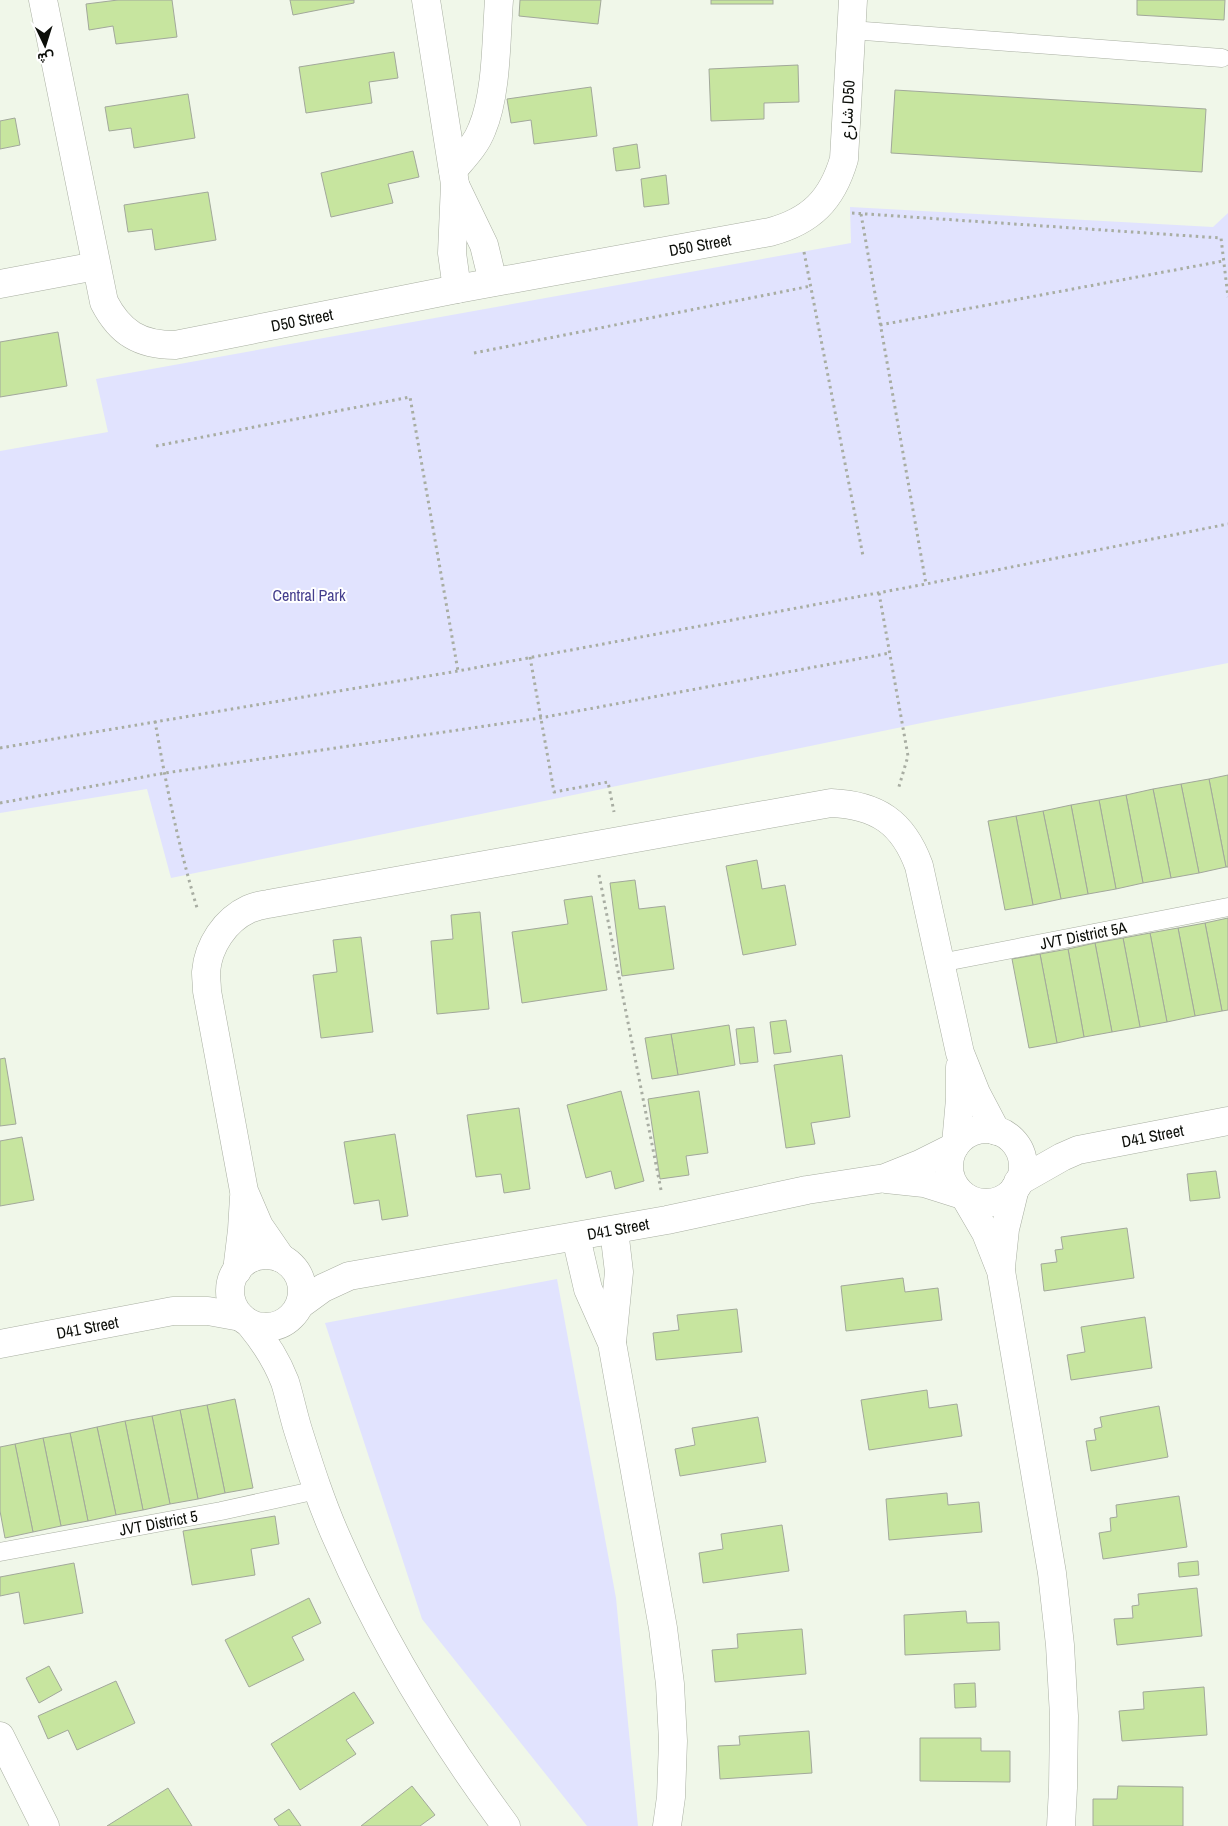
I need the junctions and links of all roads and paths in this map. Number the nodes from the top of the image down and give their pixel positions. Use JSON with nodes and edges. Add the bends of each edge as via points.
{"nodes":[{"id":1,"x":43,"y":0,"type":"edge"},
{"id":2,"x":426,"y":0,"type":"edge"},
{"id":3,"x":498,"y":0,"type":"edge"},
{"id":4,"x":853,"y":0,"type":"edge"},
{"id":5,"x":851,"y":30,"type":"junction"},
{"id":6,"x":1222,"y":58,"type":"dead end"},
{"id":7,"x":454,"y":177,"type":"junction"},
{"id":8,"x":861,"y":214,"type":"junction"},
{"id":9,"x":806,"y":216,"type":"junction"},
{"id":10,"x":1223,"y":261,"type":"junction"},
{"id":11,"x":96,"y":266,"type":"junction"},
{"id":12,"x":493,"y":282,"type":"junction"},
{"id":13,"x":0,"y":284,"type":"edge"},
{"id":14,"x":811,"y":286,"type":"junction"},
{"id":15,"x":457,"y":289,"type":"junction"},
{"id":16,"x":1228,"y":297,"type":"edge"},
{"id":17,"x":880,"y":325,"type":"junction"},
{"id":18,"x":474,"y":352,"type":"dead end"},
{"id":19,"x":156,"y":446,"type":"dead end"},
{"id":20,"x":1228,"y":524,"type":"edge"},
{"id":21,"x":863,"y":556,"type":"dead end"},
{"id":22,"x":926,"y":584,"type":"junction"},
{"id":23,"x":879,"y":593,"type":"junction"},
{"id":24,"x":890,"y":653,"type":"junction"},
{"id":25,"x":530,"y":657,"type":"junction"},
{"id":26,"x":458,"y":670,"type":"junction"},
{"id":27,"x":540,"y":718,"type":"junction"},
{"id":28,"x":155,"y":721,"type":"junction"},
{"id":29,"x":0,"y":748,"type":"edge"},
{"id":30,"x":164,"y":773,"type":"junction"},
{"id":31,"x":0,"y":803,"type":"edge"},
{"id":32,"x":890,"y":820,"type":"junction"},
{"id":33,"x":606,"y":843,"type":"junction"},
{"id":34,"x":1228,"y":907,"type":"edge"},
{"id":35,"x":210,"y":952,"type":"junction"},
{"id":36,"x":940,"y":963,"type":"junction"},
{"id":37,"x":960,"y":1053,"type":"junction"},
{"id":38,"x":1228,"y":1121,"type":"edge"},
{"id":39,"x":1005,"y":1136,"type":"junction"},
{"id":40,"x":955,"y":1145,"type":"junction"},
{"id":41,"x":1078,"y":1150,"type":"junction"},
{"id":42,"x":884,"y":1178,"type":"junction"},
{"id":43,"x":1017,"y":1185,"type":"junction"},
{"id":44,"x":244,"y":1190,"type":"junction"},
{"id":45,"x":964,"y":1196,"type":"junction"},
{"id":46,"x":667,"y":1220,"type":"junction"},
{"id":47,"x":614,"y":1230,"type":"junction"},
{"id":48,"x":576,"y":1237,"type":"junction"},
{"id":49,"x":285,"y":1261,"type":"junction"},
{"id":50,"x":1001,"y":1271,"type":"junction"},
{"id":51,"x":235,"y":1273,"type":"junction"},
{"id":52,"x":349,"y":1276,"type":"junction"},
{"id":53,"x":299,"y":1308,"type":"junction"},
{"id":54,"x":173,"y":1311,"type":"junction"},
{"id":55,"x":246,"y":1320,"type":"junction"},
{"id":56,"x":612,"y":1343,"type":"junction"},
{"id":57,"x":0,"y":1344,"type":"edge"},
{"id":58,"x":285,"y":1382,"type":"junction"},
{"id":59,"x":317,"y":1490,"type":"junction"},
{"id":60,"x":0,"y":1552,"type":"edge"},
{"id":61,"x":0,"y":1736,"type":"edge"},
{"id":62,"x":45,"y":1826,"type":"edge"},
{"id":63,"x":506,"y":1826,"type":"edge"},
{"id":64,"x":667,"y":1826,"type":"edge"},
{"id":65,"x":1061,"y":1826,"type":"edge"}],
"edges":[{"from":1,"to":11,"type":"street","name":"D50 Street"},
{"from":2,"to":7,"type":"street"},
{"from":3,"to":7,"type":"street","via":[[488,114],[474,146]]},
{"from":4,"to":5,"type":"street","name":"شارع D50"},
{"from":5,"to":6,"type":"lane"},
{"from":5,"to":9,"type":"street","name":"شارع D50","via":[[844,159],[828,196]]},
{"from":7,"to":12,"type":"street","via":[[484,246]]},
{"from":7,"to":15,"type":"street","via":[[452,253]]},
{"from":8,"to":9,"type":"path"},
{"from":8,"to":10,"type":"path","via":[[1221,238]]},
{"from":8,"to":17,"type":"path"},
{"from":9,"to":12,"type":"street","name":"D50 Street","via":[[770,232]]},
{"from":9,"to":14,"type":"path"},
{"from":10,"to":16,"type":"path"},
{"from":10,"to":17,"type":"path"},
{"from":11,"to":13,"type":"street"},
{"from":11,"to":15,"type":"street","name":"D50 Street","via":[[104,302],[111,315],[132,336],[160,345],[175,345]]},
{"from":12,"to":15,"type":"street","name":"D50 Street"},
{"from":14,"to":18,"type":"path"},
{"from":14,"to":21,"type":"path"},
{"from":17,"to":22,"type":"path"},
{"from":19,"to":26,"type":"path","via":[[410,397]]},
{"from":20,"to":22,"type":"path"},
{"from":22,"to":23,"type":"path"},
{"from":23,"to":24,"type":"path"},
{"from":23,"to":25,"type":"path"},
{"from":24,"to":27,"type":"path"},
{"from":24,"to":32,"type":"path","via":[[908,756]]},
{"from":25,"to":26,"type":"path"},
{"from":25,"to":27,"type":"path"},
{"from":26,"to":28,"type":"path"},
{"from":27,"to":30,"type":"path"},
{"from":27,"to":33,"type":"path","via":[[554,792],[608,782]]},
{"from":28,"to":29,"type":"path"},
{"from":28,"to":30,"type":"path"},
{"from":30,"to":31,"type":"path"},
{"from":30,"to":35,"type":"path","via":[[188,881]]},
{"from":32,"to":33,"type":"street","via":[[872,810],[831,803]]},
{"from":32,"to":36,"type":"street","via":[[913,848]]},
{"from":33,"to":35,"type":"street","via":[[249,909],[232,920]]},
{"from":33,"to":46,"type":"path"},
{"from":34,"to":36,"type":"lane","name":"JVT District 5A"},
{"from":35,"to":44,"type":"street","via":[[207,991]]},
{"from":36,"to":37,"type":"street"},
{"from":37,"to":39,"type":"street","via":[[976,1093]]},
{"from":37,"to":40,"type":"street"},
{"from":38,"to":41,"type":"street","name":"D41 Street"},
{"from":39,"to":40,"type":"street","via":[[978,1130]]},
{"from":39,"to":41,"type":"street","name":"D41 Street","via":[[1045,1149]]},
{"from":39,"to":43,"type":"street","via":[[1018,1148],[1023,1165]]},
{"from":40,"to":42,"type":"street","name":"D41 Street"},
{"from":40,"to":45,"type":"street","via":[[950,1156],[950,1177]]},
{"from":41,"to":43,"type":"street","name":"D41 Street"},
{"from":42,"to":45,"type":"street","name":"D41 Street","via":[[924,1183]]},
{"from":42,"to":46,"type":"street","name":"D41 Street","via":[[807,1190]]},
{"from":43,"to":45,"type":"street","via":[[992,1203]]},
{"from":43,"to":50,"type":"street","via":[[1005,1230]]},
{"from":44,"to":49,"type":"street","via":[[259,1226]]},
{"from":44,"to":51,"type":"street"},
{"from":45,"to":50,"type":"street","via":[[986,1233]]},
{"from":46,"to":47,"type":"street","name":"D41 Street"},
{"from":47,"to":48,"type":"street","name":"D41 Street"},
{"from":47,"to":56,"type":"street","via":[[619,1272]]},
{"from":48,"to":52,"type":"street","name":"D41 Street"},
{"from":48,"to":56,"type":"street","via":[[585,1280]]},
{"from":49,"to":51,"type":"street","via":[[261,1255],[244,1263]]},
{"from":49,"to":52,"type":"street","name":"D41 Street","via":[[319,1274]]},
{"from":49,"to":53,"type":"street","via":[[302,1282]]},
{"from":50,"to":65,"type":"street","via":[[1052,1573],[1060,1644],[1064,1716]]},
{"from":51,"to":54,"type":"street","name":"D41 Street","via":[[204,1295]]},
{"from":51,"to":55,"type":"street","via":[[231,1284],[232,1302]]},
{"from":52,"to":53,"type":"street","name":"D41 Street","via":[[323,1288]]},
{"from":53,"to":55,"type":"street","via":[[281,1324],[271,1327],[260,1327]]},
{"from":53,"to":58,"type":"street","via":[[287,1346]]},
{"from":54,"to":55,"type":"street","name":"D41 Street","via":[[208,1311]]},
{"from":54,"to":57,"type":"street","name":"D41 Street"},
{"from":55,"to":58,"type":"street","via":[[270,1351]]},
{"from":56,"to":64,"type":"street","via":[[670,1684],[673,1741]]},
{"from":58,"to":59,"type":"street"},
{"from":59,"to":60,"type":"lane","name":"JVT District 5"},
{"from":59,"to":63,"type":"street","via":[[339,1543],[395,1654],[471,1778]]},
{"from":61,"to":62,"type":"street"}]}
